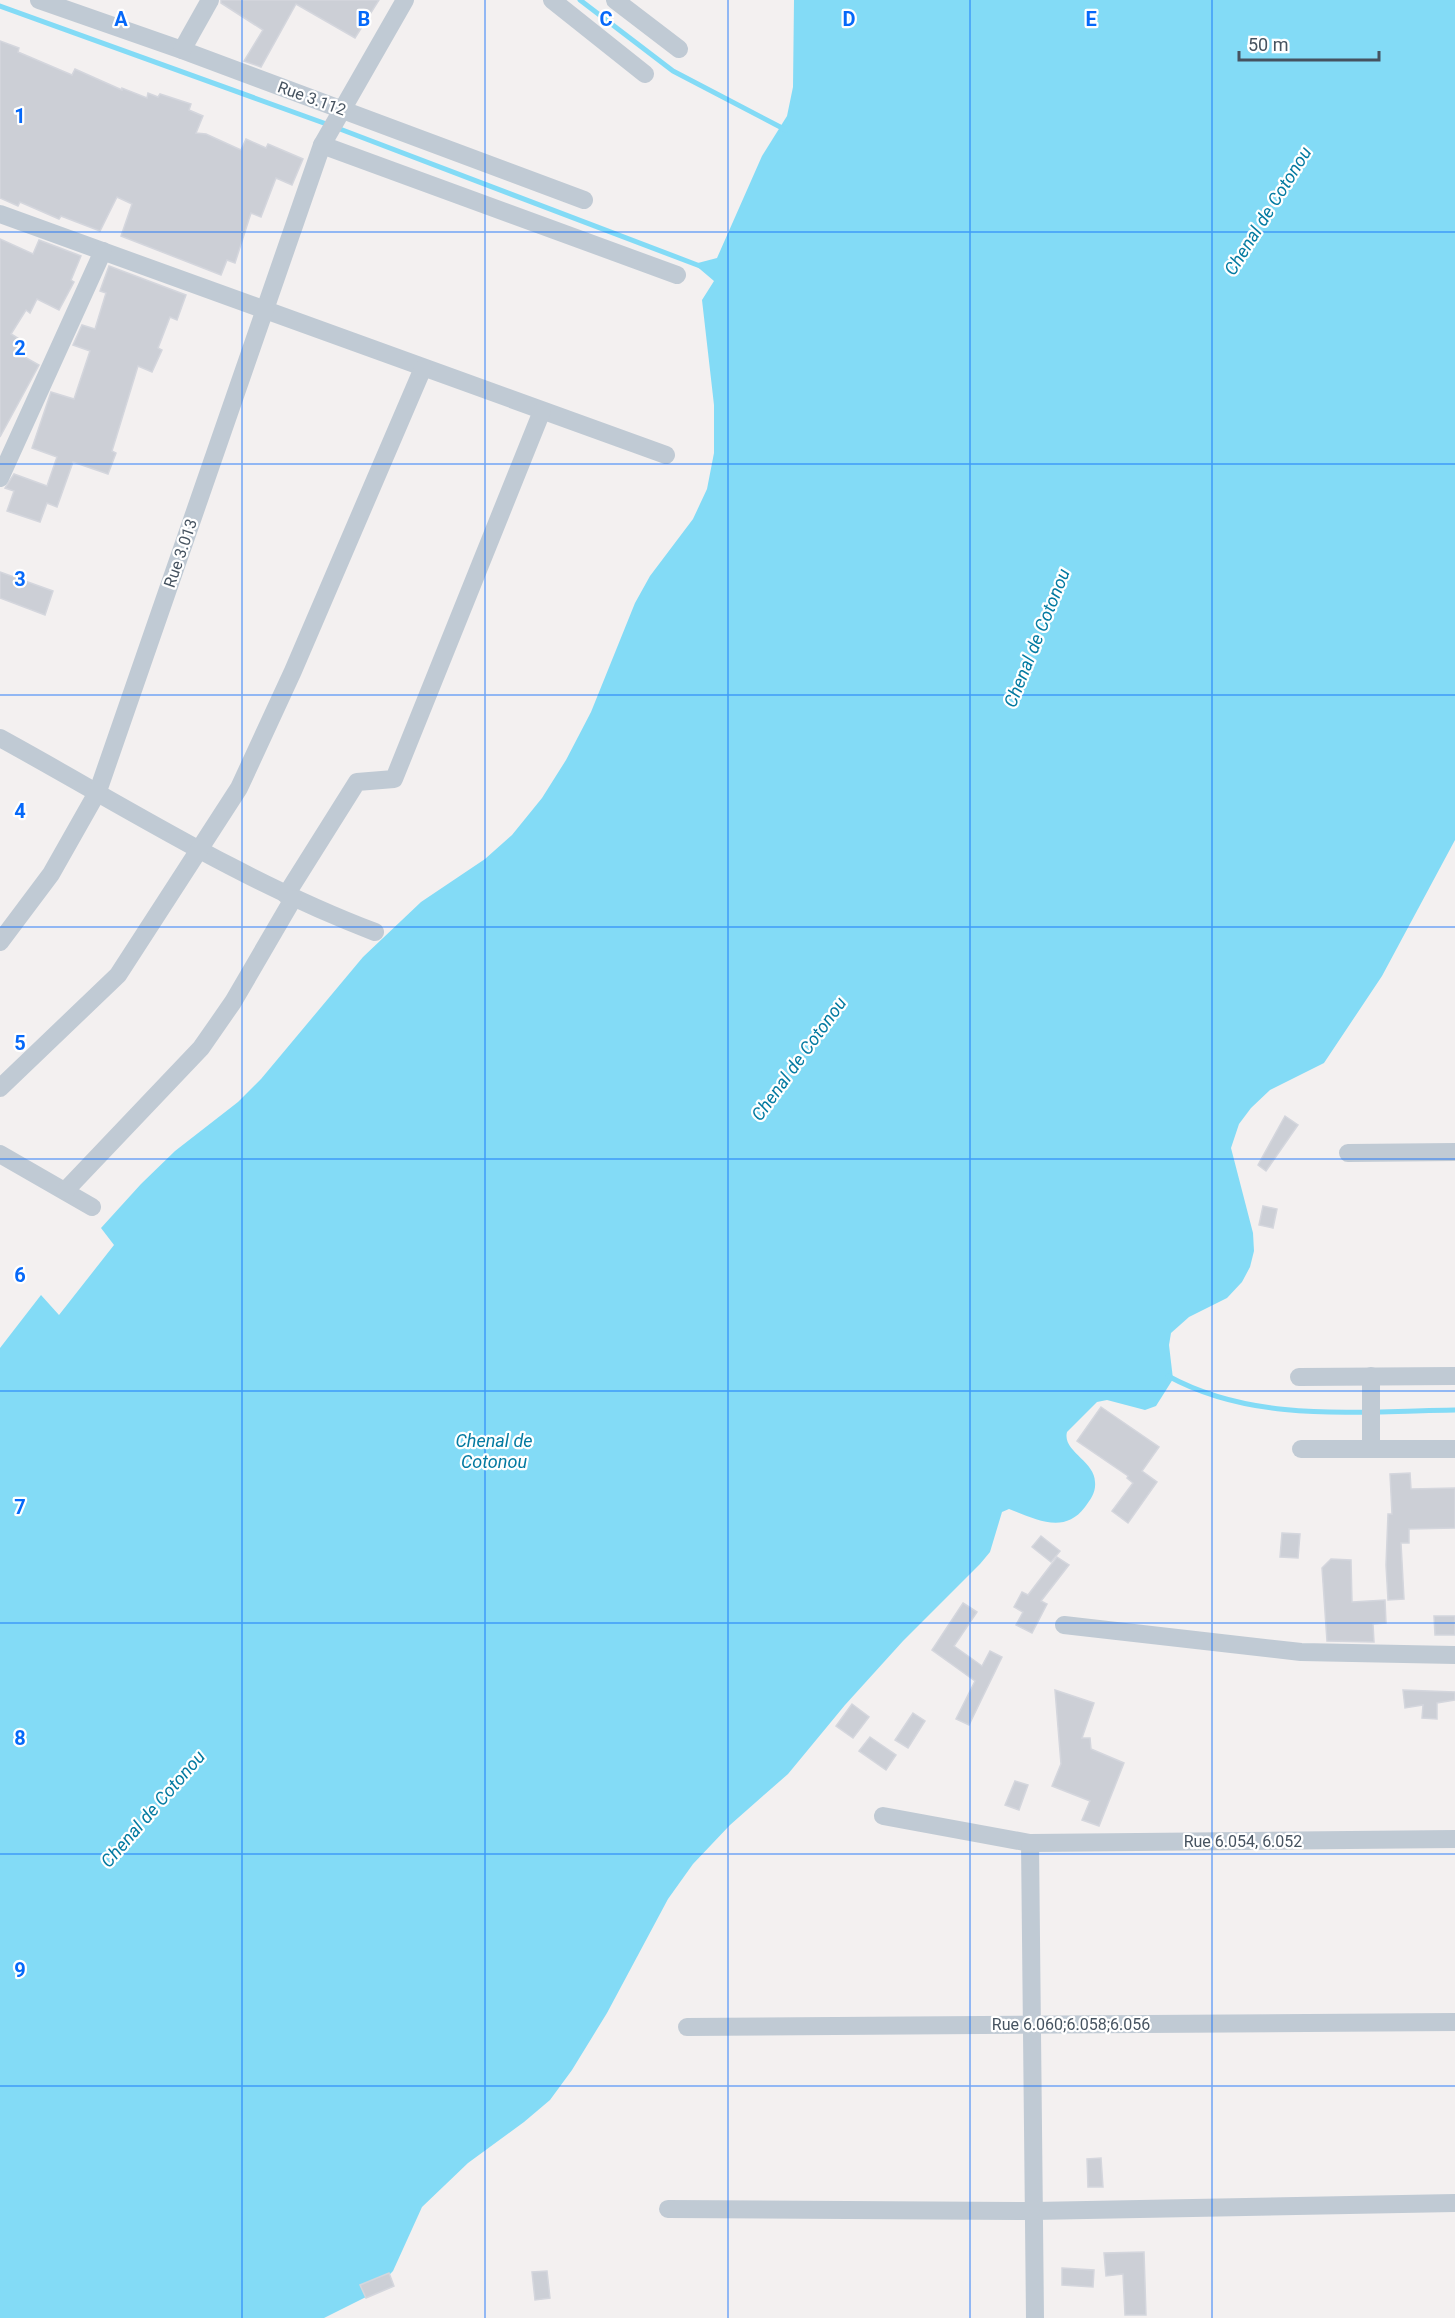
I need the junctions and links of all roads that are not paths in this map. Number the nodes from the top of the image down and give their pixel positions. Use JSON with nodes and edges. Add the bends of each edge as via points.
{"nodes":[{"id":1,"x":210,"y":0,"type":"edge"},
{"id":2,"x":405,"y":0,"type":"edge"},
{"id":3,"x":552,"y":0,"type":"edge"},
{"id":4,"x":615,"y":0,"type":"edge"},
{"id":5,"x":46,"y":1,"type":"edge"},
{"id":6,"x":182,"y":50,"type":"junction"},
{"id":7,"x":679,"y":50,"type":"dead end"},
{"id":8,"x":645,"y":74,"type":"dead end"},
{"id":9,"x":342,"y":109,"type":"junction"},
{"id":10,"x":322,"y":145,"type":"junction"},
{"id":11,"x":584,"y":200,"type":"dead end"},
{"id":12,"x":0,"y":214,"type":"edge"},
{"id":13,"x":103,"y":251,"type":"junction"},
{"id":14,"x":677,"y":275,"type":"dead end"},
{"id":15,"x":264,"y":310,"type":"junction"},
{"id":16,"x":423,"y":368,"type":"junction"},
{"id":17,"x":542,"y":411,"type":"junction"},
{"id":18,"x":666,"y":455,"type":"dead end"},
{"id":19,"x":0,"y":478,"type":"edge"},
{"id":20,"x":0,"y":738,"type":"edge"},
{"id":21,"x":98,"y":791,"type":"junction"},
{"id":22,"x":200,"y":851,"type":"junction"},
{"id":23,"x":290,"y":897,"type":"junction"},
{"id":24,"x":375,"y":932,"type":"dead end"},
{"id":25,"x":1,"y":938,"type":"edge"},
{"id":26,"x":0,"y":1089,"type":"edge"},
{"id":27,"x":1455,"y":1152,"type":"edge"},
{"id":28,"x":1348,"y":1153,"type":"dead end"},
{"id":29,"x":0,"y":1155,"type":"edge"},
{"id":30,"x":65,"y":1191,"type":"junction"},
{"id":31,"x":92,"y":1208,"type":"dead end"},
{"id":32,"x":1455,"y":1376,"type":"edge"},
{"id":33,"x":1299,"y":1377,"type":"dead end"},
{"id":34,"x":1371,"y":1385,"type":"junction"},
{"id":35,"x":1301,"y":1449,"type":"dead end"},
{"id":36,"x":1371,"y":1449,"type":"junction"},
{"id":37,"x":1455,"y":1449,"type":"edge"},
{"id":38,"x":1064,"y":1625,"type":"dead end"},
{"id":39,"x":1455,"y":1654,"type":"edge"},
{"id":40,"x":883,"y":1816,"type":"dead end"},
{"id":41,"x":1455,"y":1839,"type":"edge"},
{"id":42,"x":1030,"y":1843,"type":"junction"},
{"id":43,"x":1455,"y":2022,"type":"edge"},
{"id":44,"x":1032,"y":2025,"type":"junction"},
{"id":45,"x":687,"y":2027,"type":"dead end"},
{"id":46,"x":1455,"y":2203,"type":"edge"},
{"id":47,"x":668,"y":2209,"type":"dead end"},
{"id":48,"x":1034,"y":2211,"type":"junction"},
{"id":49,"x":1035,"y":2318,"type":"edge"}],
"edges":[{"from":1,"to":6,"type":"street"},
{"from":2,"to":9,"type":"street","name":"Rue 3.013"},
{"from":3,"to":8,"type":"street"},
{"from":4,"to":7,"type":"street"},
{"from":5,"to":6,"type":"street","name":"Rue 3.112"},
{"from":6,"to":9,"type":"street","name":"Rue 3.112"},
{"from":9,"to":10,"type":"street","name":"Rue 3.013"},
{"from":9,"to":11,"type":"street","name":"Rue 3.112"},
{"from":10,"to":14,"type":"street"},
{"from":10,"to":15,"type":"street","name":"Rue 3.013"},
{"from":12,"to":13,"type":"street"},
{"from":13,"to":15,"type":"street"},
{"from":13,"to":19,"type":"street"},
{"from":15,"to":16,"type":"street"},
{"from":15,"to":21,"type":"street","name":"Rue 3.013"},
{"from":16,"to":17,"type":"street"},
{"from":16,"to":22,"type":"street","via":[[288,682],[239,788]]},
{"from":17,"to":18,"type":"street"},
{"from":17,"to":23,"type":"street","via":[[394,779],[357,782]]},
{"from":20,"to":21,"type":"street"},
{"from":21,"to":22,"type":"street"},
{"from":21,"to":25,"type":"street","name":"Rue 3.013","via":[[51,874]]},
{"from":22,"to":23,"type":"street"},
{"from":22,"to":26,"type":"street","via":[[118,975]]},
{"from":23,"to":24,"type":"street"},
{"from":23,"to":30,"type":"street","via":[[233,1002],[201,1048]]},
{"from":27,"to":28,"type":"street"},
{"from":29,"to":30,"type":"street"},
{"from":30,"to":31,"type":"street"},
{"from":32,"to":34,"type":"street"},
{"from":33,"to":34,"type":"street"},
{"from":34,"to":36,"type":"street"},
{"from":35,"to":36,"type":"street"},
{"from":36,"to":37,"type":"street"},
{"from":38,"to":39,"type":"street","via":[[1301,1653]]},
{"from":40,"to":42,"type":"street","name":"Rue 6.054, 6.052"},
{"from":41,"to":42,"type":"street","name":"Rue 6.054, 6.052"},
{"from":42,"to":44,"type":"street"},
{"from":43,"to":44,"type":"street","name":"Rue 6.060;6.058;6.056"},
{"from":44,"to":45,"type":"street","name":"Rue 6.060;6.058;6.056"},
{"from":44,"to":48,"type":"street"},
{"from":46,"to":48,"type":"street"},
{"from":47,"to":48,"type":"street"},
{"from":48,"to":49,"type":"street"}]}
